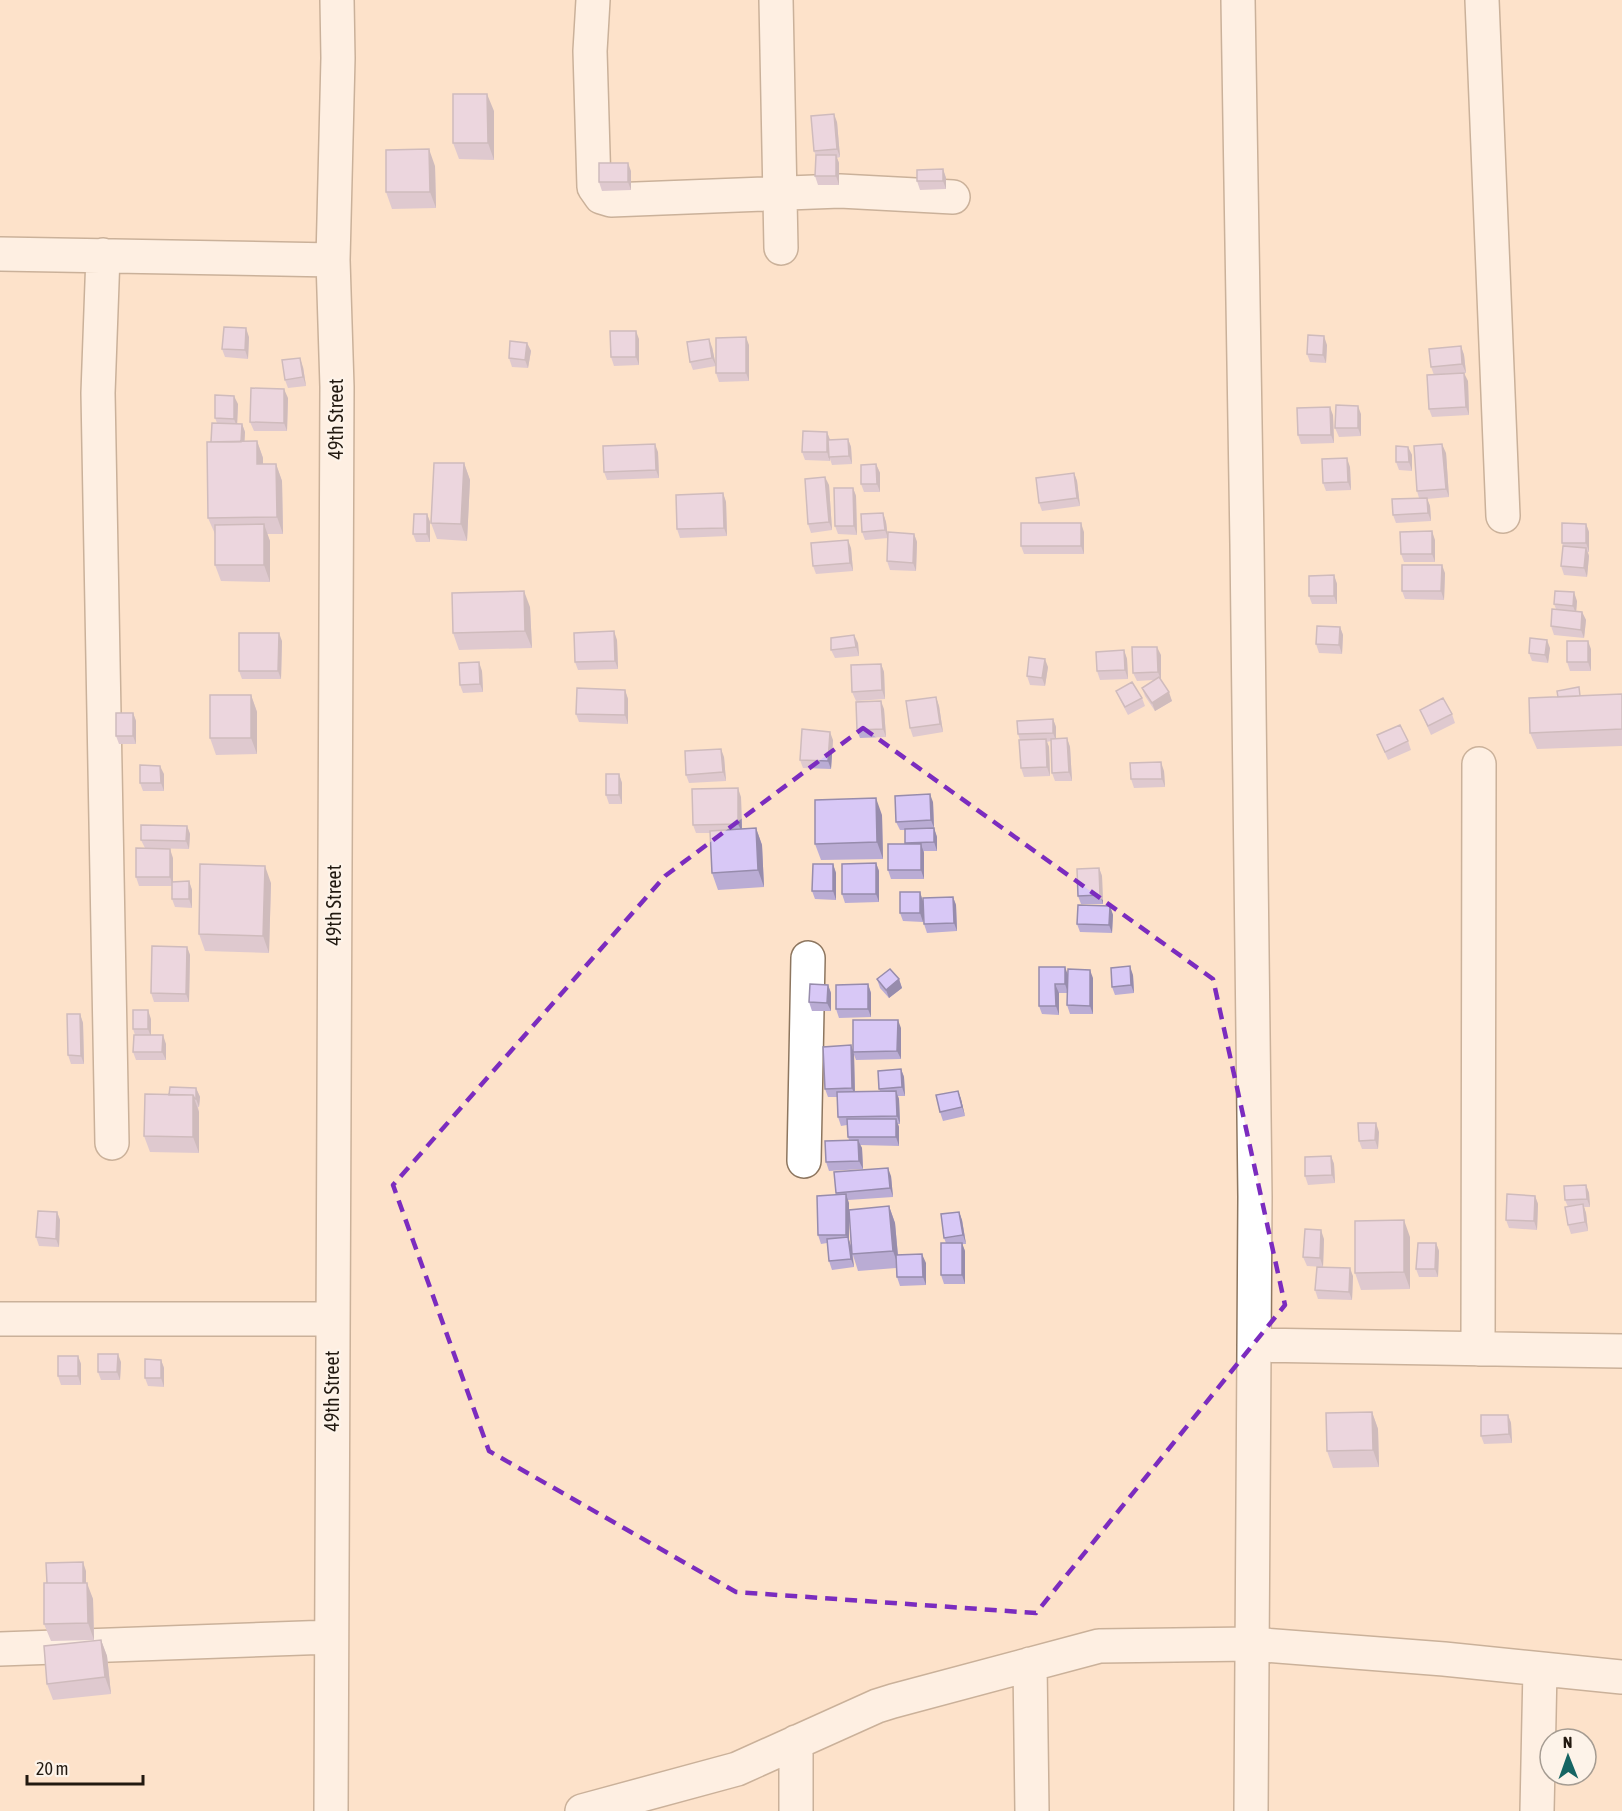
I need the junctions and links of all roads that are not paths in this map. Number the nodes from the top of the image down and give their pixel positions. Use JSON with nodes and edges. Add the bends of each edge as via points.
{"nodes":[{"id":1,"x":337,"y":0,"type":"edge"},
{"id":2,"x":592,"y":0,"type":"edge"},
{"id":3,"x":776,"y":0,"type":"edge"},
{"id":4,"x":1238,"y":0,"type":"edge"},
{"id":5,"x":1482,"y":0,"type":"edge"},
{"id":6,"x":779,"y":193,"type":"junction"},
{"id":7,"x":953,"y":197,"type":"dead end"},
{"id":8,"x":781,"y":248,"type":"dead end"},
{"id":9,"x":0,"y":254,"type":"edge"},
{"id":10,"x":103,"y":255,"type":"junction"},
{"id":11,"x":333,"y":260,"type":"junction"},
{"id":12,"x":1503,"y":516,"type":"dead end"},
{"id":13,"x":1479,"y":764,"type":"dead end"},
{"id":14,"x":808,"y":958,"type":"dead end"},
{"id":15,"x":112,"y":1143,"type":"dead end"},
{"id":16,"x":804,"y":1161,"type":"dead end"},
{"id":17,"x":0,"y":1319,"type":"edge"},
{"id":18,"x":333,"y":1319,"type":"junction"},
{"id":19,"x":1254,"y":1345,"type":"junction"},
{"id":20,"x":1478,"y":1349,"type":"junction"},
{"id":21,"x":1622,"y":1351,"type":"edge"},
{"id":22,"x":331,"y":1637,"type":"junction"},
{"id":23,"x":1251,"y":1644,"type":"junction"},
{"id":24,"x":0,"y":1649,"type":"edge"},
{"id":25,"x":1030,"y":1664,"type":"junction"},
{"id":26,"x":1540,"y":1669,"type":"junction"},
{"id":27,"x":1622,"y":1677,"type":"edge"},
{"id":28,"x":796,"y":1742,"type":"junction"},
{"id":29,"x":331,"y":1811,"type":"edge"},
{"id":30,"x":582,"y":1811,"type":"edge"},
{"id":31,"x":796,"y":1811,"type":"edge"},
{"id":32,"x":1032,"y":1811,"type":"edge"},
{"id":33,"x":1251,"y":1811,"type":"edge"},
{"id":34,"x":1536,"y":1811,"type":"edge"}],
"edges":[{"from":1,"to":11,"type":"street","name":"49th Street"},
{"from":2,"to":6,"type":"street","via":[[594,186],[601,197],[611,200]]},
{"from":3,"to":6,"type":"street"},
{"from":4,"to":19,"type":"street","via":[[1253,984]]},
{"from":5,"to":12,"type":"street"},
{"from":6,"to":7,"type":"street","via":[[840,190]]},
{"from":6,"to":8,"type":"street"},
{"from":9,"to":10,"type":"street"},
{"from":10,"to":11,"type":"street"},
{"from":10,"to":15,"type":"street","via":[[98,393]]},
{"from":11,"to":18,"type":"street","name":"49th Street","via":[[337,387]]},
{"from":13,"to":20,"type":"street"},
{"from":14,"to":16,"type":"street"},
{"from":17,"to":18,"type":"street"},
{"from":18,"to":22,"type":"street","name":"49th Street"},
{"from":19,"to":20,"type":"street"},
{"from":19,"to":23,"type":"street"},
{"from":20,"to":21,"type":"street"},
{"from":22,"to":24,"type":"street"},
{"from":22,"to":29,"type":"street","name":"49th Street"},
{"from":23,"to":25,"type":"street","via":[[1099,1646]]},
{"from":23,"to":26,"type":"street"},
{"from":23,"to":33,"type":"street"},
{"from":25,"to":28,"type":"street","via":[[893,1701]]},
{"from":25,"to":32,"type":"street"},
{"from":26,"to":27,"type":"street"},
{"from":26,"to":34,"type":"street"},
{"from":28,"to":30,"type":"street","via":[[737,1769]]},
{"from":28,"to":31,"type":"street"}]}
